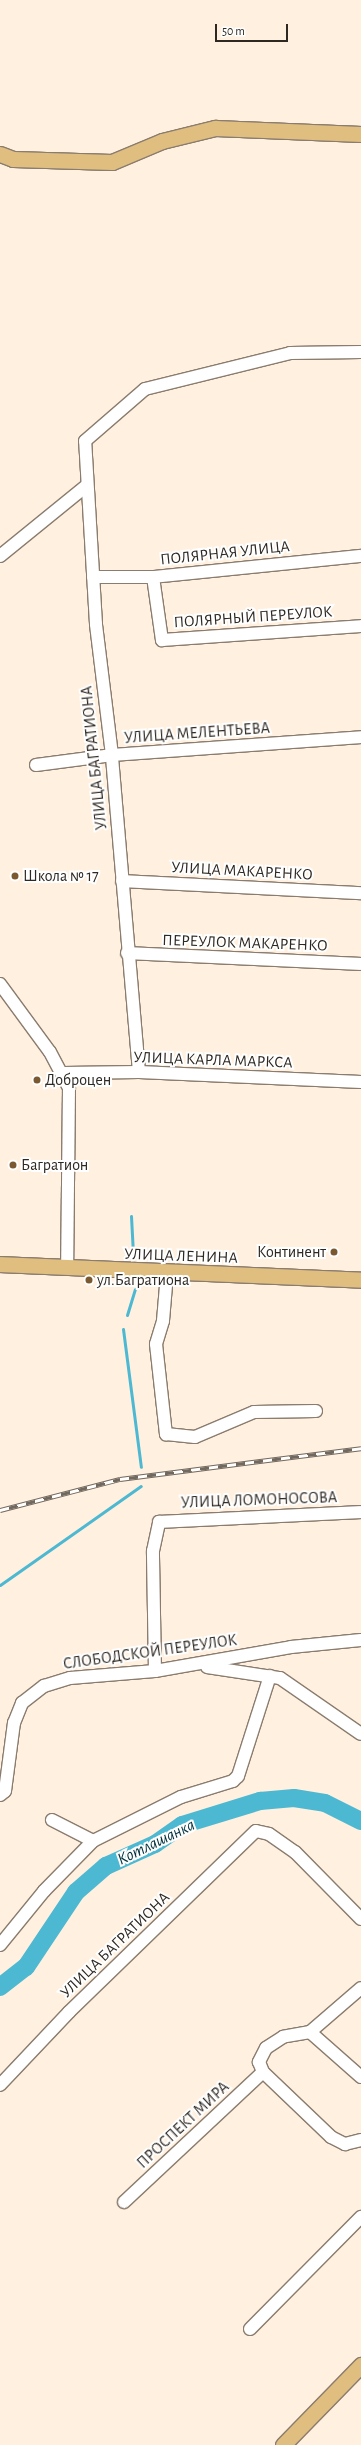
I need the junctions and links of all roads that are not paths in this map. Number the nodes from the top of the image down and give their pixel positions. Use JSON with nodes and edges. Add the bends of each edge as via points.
{"nodes":[{"id":1,"x":361,"y":134,"type":"edge"},
{"id":2,"x":0,"y":154,"type":"edge"},
{"id":3,"x":361,"y":352,"type":"edge"},
{"id":4,"x":86,"y":486,"type":"junction"},
{"id":5,"x":0,"y":556,"type":"edge"},
{"id":6,"x":361,"y":556,"type":"edge"},
{"id":7,"x":93,"y":577,"type":"junction"},
{"id":8,"x":153,"y":577,"type":"junction"},
{"id":9,"x":361,"y":626,"type":"edge"},
{"id":10,"x":361,"y":736,"type":"edge"},
{"id":11,"x":112,"y":755,"type":"junction"},
{"id":12,"x":36,"y":766,"type":"dead end"},
{"id":13,"x":122,"y":881,"type":"junction"},
{"id":14,"x":361,"y":893,"type":"edge"},
{"id":15,"x":127,"y":953,"type":"junction"},
{"id":16,"x":361,"y":964,"type":"edge"},
{"id":17,"x":0,"y":984,"type":"edge"},
{"id":18,"x":139,"y":1072,"type":"junction"},
{"id":19,"x":64,"y":1073,"type":"junction"},
{"id":20,"x":361,"y":1082,"type":"edge"},
{"id":21,"x":0,"y":1264,"type":"edge"},
{"id":22,"x":67,"y":1268,"type":"junction"},
{"id":23,"x":167,"y":1274,"type":"junction"},
{"id":24,"x":361,"y":1280,"type":"edge"},
{"id":25,"x":316,"y":1411,"type":"dead end"},
{"id":26,"x":361,"y":1512,"type":"edge"},
{"id":27,"x":361,"y":1640,"type":"edge"},
{"id":28,"x":192,"y":1665,"type":"junction"},
{"id":29,"x":155,"y":1671,"type":"junction"},
{"id":30,"x":270,"y":1676,"type":"junction"},
{"id":31,"x":361,"y":1734,"type":"edge"},
{"id":32,"x":0,"y":1795,"type":"edge"},
{"id":33,"x":52,"y":1820,"type":"dead end"},
{"id":34,"x":93,"y":1841,"type":"junction"},
{"id":35,"x":361,"y":1919,"type":"edge"},
{"id":36,"x":0,"y":1944,"type":"edge"},
{"id":37,"x":361,"y":1988,"type":"edge"},
{"id":38,"x":310,"y":2032,"type":"junction"},
{"id":39,"x":263,"y":2072,"type":"junction"},
{"id":40,"x":361,"y":2077,"type":"edge"},
{"id":41,"x":0,"y":2085,"type":"edge"},
{"id":42,"x":361,"y":2140,"type":"edge"},
{"id":43,"x":124,"y":2202,"type":"dead end"},
{"id":44,"x":361,"y":2217,"type":"edge"},
{"id":45,"x":250,"y":2329,"type":"dead end"},
{"id":46,"x":361,"y":2365,"type":"edge"},
{"id":47,"x":283,"y":2445,"type":"edge"}],
"edges":[{"from":1,"to":2,"type":"main road","via":[[215,128],[162,141],[112,162],[13,159]]},
{"from":3,"to":4,"type":"street","name":"УЛИЦА БАГРАТИОНА","via":[[290,353],[145,389],[85,441]]},
{"from":4,"to":5,"type":"street"},
{"from":4,"to":7,"type":"street","name":"УЛИЦА БАГРАТИОНА"},
{"from":6,"to":8,"type":"street","name":"ПОЛЯРНАЯ УЛИЦА"},
{"from":7,"to":8,"type":"street","name":"ПОЛЯРНАЯ УЛИЦА"},
{"from":7,"to":11,"type":"street","name":"УЛИЦА БАГРАТИОНА"},
{"from":8,"to":9,"type":"street","name":"ПОЛЯРНЫЙ ПЕРЕУЛОК","via":[[162,640]]},
{"from":10,"to":11,"type":"street","name":"УЛИЦА МЕЛЕНТЬЕВА"},
{"from":11,"to":12,"type":"street","name":"УЛИЦА МЕЛЕНТЬЕВА"},
{"from":11,"to":13,"type":"street","name":"УЛИЦА БАГРАТИОНА"},
{"from":13,"to":14,"type":"street","name":"УЛИЦА МАКАРЕНКО"},
{"from":13,"to":15,"type":"street","name":"УЛИЦА БАГРАТИОНА"},
{"from":15,"to":16,"type":"street","name":"ПЕРЕУЛОК МАКАРЕНКО"},
{"from":15,"to":18,"type":"street","name":"УЛИЦА БАГРАТИОНА"},
{"from":17,"to":19,"type":"street"},
{"from":18,"to":19,"type":"street","name":"УЛИЦА КАРЛА МАРКСА"},
{"from":18,"to":20,"type":"street","name":"УЛИЦА КАРЛА МАРКСА"},
{"from":19,"to":22,"type":"street","via":[[69,1088]]},
{"from":21,"to":22,"type":"main road","name":"УЛИЦА ЛЕНИНА"},
{"from":22,"to":23,"type":"main road","name":"УЛИЦА ЛЕНИНА"},
{"from":23,"to":24,"type":"main road","name":"УЛИЦА ЛЕНИНА"},
{"from":23,"to":25,"type":"street","via":[[163,1321],[156,1344],[166,1434],[195,1436],[254,1412]]},
{"from":26,"to":29,"type":"street","name":"УЛИЦА ЛОМОНОСОВА","via":[[158,1522],[153,1551]]},
{"from":27,"to":28,"type":"street","name":"СЛОБОДСКОЙ ПЕРЕУЛОК","via":[[291,1647]]},
{"from":28,"to":29,"type":"street","name":"СЛОБОДСКОЙ ПЕРЕУЛОК"},
{"from":28,"to":30,"type":"street"},
{"from":29,"to":32,"type":"street","name":"СЛОБОДСКОЙ ПЕРЕУЛОК","via":[[70,1678],[44,1686],[22,1703],[14,1723],[5,1791]]},
{"from":30,"to":31,"type":"street","via":[[302,1690]]},
{"from":30,"to":34,"type":"street","via":[[248,1749],[233,1781],[181,1797]]},
{"from":33,"to":34,"type":"street"},
{"from":34,"to":36,"type":"street","via":[[44,1891]]},
{"from":35,"to":41,"type":"street","name":"УЛИЦА БАГРАТИОНА","via":[[296,1852],[269,1834],[256,1831],[69,2012]]},
{"from":37,"to":38,"type":"street"},
{"from":38,"to":39,"type":"street","via":[[283,2037],[266,2048],[259,2062]]},
{"from":38,"to":40,"type":"street"},
{"from":39,"to":42,"type":"street","via":[[331,2137],[345,2144]]},
{"from":39,"to":43,"type":"street","name":"ПРОСПЕКТ МИРА"},
{"from":44,"to":45,"type":"street"},
{"from":46,"to":47,"type":"main road"}]}
